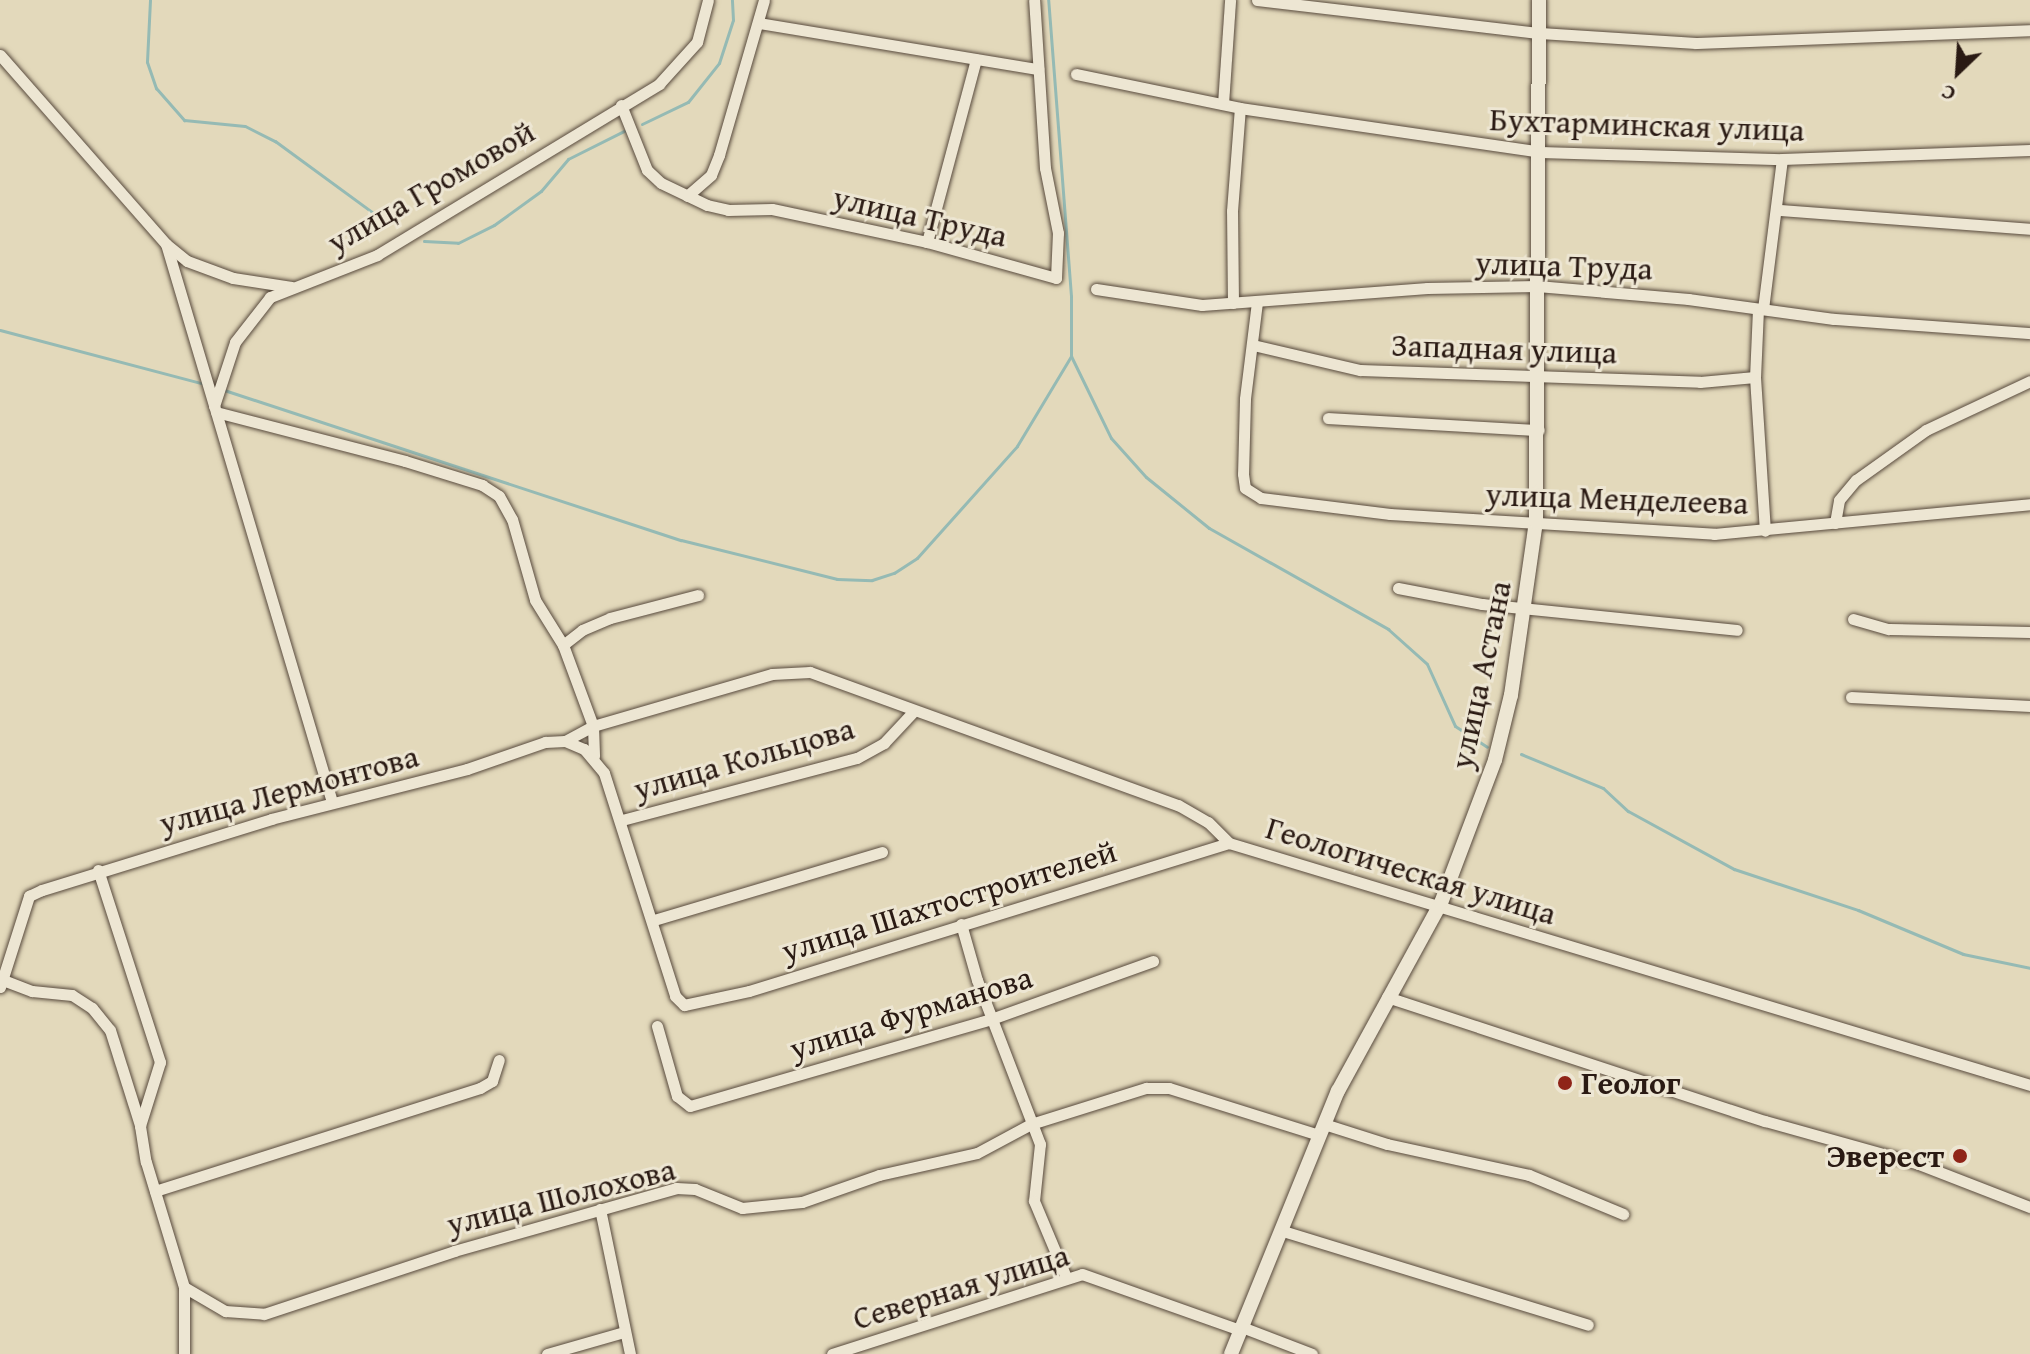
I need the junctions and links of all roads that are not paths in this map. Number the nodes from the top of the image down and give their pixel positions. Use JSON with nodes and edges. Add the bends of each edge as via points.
{"nodes":[{"id":1,"x":708,"y":0,"type":"edge"},
{"id":2,"x":764,"y":0,"type":"edge"},
{"id":3,"x":1034,"y":0,"type":"edge"},
{"id":4,"x":1230,"y":0,"type":"edge"},
{"id":5,"x":1257,"y":0,"type":"edge"},
{"id":6,"x":1539,"y":0,"type":"edge"},
{"id":7,"x":759,"y":23,"type":"junction"},
{"id":8,"x":2030,"y":30,"type":"edge"},
{"id":9,"x":1540,"y":33,"type":"junction"},
{"id":10,"x":0,"y":55,"type":"edge"},
{"id":11,"x":976,"y":59,"type":"junction"},
{"id":12,"x":1038,"y":69,"type":"junction"},
{"id":13,"x":1076,"y":74,"type":"dead end"},
{"id":14,"x":1223,"y":104,"type":"junction"},
{"id":15,"x":621,"y":105,"type":"junction"},
{"id":16,"x":1240,"y":108,"type":"junction"},
{"id":17,"x":2030,"y":150,"type":"edge"},
{"id":18,"x":1540,"y":152,"type":"junction"},
{"id":19,"x":1782,"y":159,"type":"junction"},
{"id":20,"x":687,"y":196,"type":"junction"},
{"id":21,"x":1779,"y":210,"type":"junction"},
{"id":22,"x":2030,"y":229,"type":"edge"},
{"id":23,"x":927,"y":242,"type":"junction"},
{"id":24,"x":166,"y":244,"type":"junction"},
{"id":25,"x":1537,"y":286,"type":"junction"},
{"id":26,"x":291,"y":287,"type":"junction"},
{"id":27,"x":1096,"y":289,"type":"dead end"},
{"id":28,"x":1257,"y":302,"type":"junction"},
{"id":29,"x":1233,"y":303,"type":"junction"},
{"id":30,"x":1761,"y":309,"type":"junction"},
{"id":31,"x":2030,"y":333,"type":"edge"},
{"id":32,"x":1253,"y":345,"type":"junction"},
{"id":33,"x":1539,"y":374,"type":"junction"},
{"id":34,"x":1755,"y":377,"type":"junction"},
{"id":35,"x":2030,"y":381,"type":"edge"},
{"id":36,"x":215,"y":409,"type":"junction"},
{"id":37,"x":1328,"y":418,"type":"dead end"},
{"id":38,"x":1539,"y":430,"type":"junction"},
{"id":39,"x":2030,"y":504,"type":"edge"},
{"id":40,"x":1536,"y":522,"type":"junction"},
{"id":41,"x":1835,"y":523,"type":"junction"},
{"id":42,"x":1765,"y":531,"type":"junction"},
{"id":43,"x":1398,"y":588,"type":"dead end"},
{"id":44,"x":698,"y":595,"type":"dead end"},
{"id":45,"x":1527,"y":607,"type":"junction"},
{"id":46,"x":1853,"y":619,"type":"dead end"},
{"id":47,"x":1737,"y":630,"type":"dead end"},
{"id":48,"x":2030,"y":632,"type":"edge"},
{"id":49,"x":563,"y":645,"type":"junction"},
{"id":50,"x":794,"y":669,"type":"joint"},
{"id":51,"x":1851,"y":697,"type":"dead end"},
{"id":52,"x":2030,"y":706,"type":"edge"},
{"id":53,"x":913,"y":712,"type":"junction"},
{"id":54,"x":593,"y":726,"type":"junction"},
{"id":55,"x":565,"y":741,"type":"junction"},
{"id":56,"x":589,"y":752,"type":"junction"},
{"id":57,"x":332,"y":802,"type":"junction"},
{"id":58,"x":622,"y":820,"type":"junction"},
{"id":59,"x":1229,"y":843,"type":"junction"},
{"id":60,"x":882,"y":852,"type":"dead end"},
{"id":61,"x":98,"y":870,"type":"junction"},
{"id":62,"x":1441,"y":903,"type":"junction"},
{"id":63,"x":654,"y":920,"type":"junction"},
{"id":64,"x":961,"y":924,"type":"junction"},
{"id":65,"x":1153,"y":961,"type":"dead end"},
{"id":66,"x":2,"y":984,"type":"edge"},
{"id":67,"x":1387,"y":997,"type":"junction"},
{"id":68,"x":994,"y":1018,"type":"junction"},
{"id":69,"x":657,"y":1026,"type":"dead end"},
{"id":70,"x":499,"y":1060,"type":"dead end"},
{"id":71,"x":2030,"y":1085,"type":"edge"},
{"id":72,"x":1031,"y":1124,"type":"junction"},
{"id":73,"x":140,"y":1126,"type":"junction"},
{"id":74,"x":1322,"y":1129,"type":"junction"},
{"id":75,"x":155,"y":1191,"type":"junction"},
{"id":76,"x":2030,"y":1207,"type":"edge"},
{"id":77,"x":600,"y":1209,"type":"junction"},
{"id":78,"x":1623,"y":1214,"type":"dead end"},
{"id":79,"x":1280,"y":1230,"type":"junction"},
{"id":80,"x":1066,"y":1277,"type":"junction"},
{"id":81,"x":184,"y":1287,"type":"junction"},
{"id":82,"x":1588,"y":1325,"type":"dead end"},
{"id":83,"x":1241,"y":1328,"type":"junction"},
{"id":84,"x":624,"y":1332,"type":"junction"},
{"id":85,"x":184,"y":1354,"type":"edge"},
{"id":86,"x":547,"y":1354,"type":"edge"},
{"id":87,"x":630,"y":1354,"type":"edge"},
{"id":88,"x":832,"y":1354,"type":"edge"},
{"id":89,"x":1231,"y":1354,"type":"edge"},
{"id":90,"x":1312,"y":1354,"type":"edge"}],
"edges":[{"from":1,"to":15,"type":"street","name":"улица Громовой","via":[[706,22],[683,63]]},
{"from":2,"to":7,"type":"street"},
{"from":3,"to":12,"type":"street"},
{"from":4,"to":14,"type":"street"},
{"from":5,"to":9,"type":"street"},
{"from":6,"to":9,"type":"street","name":"улица Астана"},
{"from":7,"to":11,"type":"street"},
{"from":7,"to":20,"type":"street","via":[[711,175]]},
{"from":8,"to":9,"type":"street","via":[[1749,43]]},
{"from":9,"to":18,"type":"street","name":"улица Астана"},
{"from":10,"to":24,"type":"street"},
{"from":11,"to":12,"type":"street"},
{"from":11,"to":23,"type":"street"},
{"from":12,"to":23,"type":"street","name":"улица Труда","via":[[1045,168],[1058,233],[1056,278]]},
{"from":13,"to":14,"type":"street","name":"Бухтарминская улица"},
{"from":14,"to":16,"type":"street","name":"Бухтарминская улица"},
{"from":15,"to":20,"type":"street","name":"улица Труда","via":[[647,170]]},
{"from":15,"to":26,"type":"street","name":"улица Громовой","via":[[377,255]]},
{"from":16,"to":18,"type":"street","name":"Бухтарминская улица"},
{"from":16,"to":29,"type":"street","via":[[1232,211]]},
{"from":17,"to":19,"type":"street","name":"Бухтарминская улица"},
{"from":18,"to":19,"type":"street","name":"Бухтарминская улица"},
{"from":18,"to":25,"type":"street","name":"улица Астана"},
{"from":19,"to":21,"type":"street"},
{"from":20,"to":23,"type":"street","name":"улица Труда","via":[[728,210],[772,209]]},
{"from":21,"to":22,"type":"street"},
{"from":21,"to":30,"type":"street"},
{"from":24,"to":26,"type":"street","via":[[187,261],[233,278]]},
{"from":24,"to":36,"type":"street"},
{"from":25,"to":28,"type":"street","name":"улица Труда","via":[[1427,288]]},
{"from":25,"to":30,"type":"street","name":"улица Труда"},
{"from":25,"to":33,"type":"street","name":"улица Астана"},
{"from":26,"to":36,"type":"street","name":"улица Громовой","via":[[270,297],[246,323],[226,361]]},
{"from":27,"to":29,"type":"street","name":"улица Труда","via":[[1169,303]]},
{"from":28,"to":29,"type":"street","name":"улица Труда"},
{"from":28,"to":32,"type":"street"},
{"from":30,"to":31,"type":"street","name":"улица Труда","via":[[1915,327]]},
{"from":30,"to":34,"type":"street"},
{"from":32,"to":33,"type":"street","name":"Западная улица","via":[[1360,370]]},
{"from":32,"to":40,"type":"street","name":"улица Менделеева","via":[[1243,474],[1251,493],[1390,514]]},
{"from":33,"to":34,"type":"street","name":"Западная улица","via":[[1700,382]]},
{"from":33,"to":38,"type":"street","name":"улица Астана"},
{"from":34,"to":42,"type":"street"},
{"from":35,"to":41,"type":"street","via":[[1926,430],[1856,480],[1839,500]]},
{"from":36,"to":49,"type":"street","via":[[482,485],[499,496],[512,519],[535,600]]},
{"from":36,"to":57,"type":"street"},
{"from":37,"to":38,"type":"street"},
{"from":38,"to":40,"type":"street","name":"улица Астана"},
{"from":39,"to":41,"type":"street","name":"улица Менделеева"},
{"from":40,"to":42,"type":"street","name":"улица Менделеева","via":[[1644,531]]},
{"from":40,"to":45,"type":"street","name":"улица Астана"},
{"from":41,"to":42,"type":"street","name":"улица Менделеева"},
{"from":43,"to":45,"type":"street"},
{"from":44,"to":49,"type":"street","via":[[610,618]]},
{"from":45,"to":47,"type":"street"},
{"from":45,"to":62,"type":"street","name":"улица Астана","via":[[1498,751]]},
{"from":46,"to":48,"type":"street","via":[[1889,629]]},
{"from":49,"to":54,"type":"street"},
{"from":50,"to":53,"type":"street","name":"Геологическая улица"},
{"from":50,"to":54,"type":"street","name":"улица Лермонтова"},
{"from":51,"to":52,"type":"street"},
{"from":53,"to":58,"type":"street","name":"улица Кольцова","via":[[884,743],[857,758]]},
{"from":53,"to":59,"type":"street","name":"Геологическая улица","via":[[1178,805],[1208,822]]},
{"from":54,"to":55,"type":"street","name":"улица Лермонтова"},
{"from":54,"to":56,"type":"street"},
{"from":55,"to":56,"type":"street"},
{"from":55,"to":57,"type":"street","name":"улица Лермонтова","via":[[545,742],[467,769]]},
{"from":56,"to":58,"type":"street"},
{"from":57,"to":61,"type":"street","name":"улица Лермонтова"},
{"from":58,"to":63,"type":"street"},
{"from":59,"to":62,"type":"street","name":"Геологическая улица"},
{"from":59,"to":64,"type":"street","name":"улица Шахтостроителей"},
{"from":60,"to":63,"type":"street"},
{"from":61,"to":66,"type":"street","name":"улица Лермонтова","via":[[29,896]]},
{"from":61,"to":73,"type":"street","via":[[160,1062]]},
{"from":62,"to":67,"type":"street","name":"улица Астана"},
{"from":62,"to":71,"type":"street","name":"Геологическая улица","via":[[1636,969]]},
{"from":63,"to":64,"type":"street","name":"улица Шахтостроителей","via":[[675,996],[684,1005],[723,999]]},
{"from":64,"to":68,"type":"street"},
{"from":65,"to":68,"type":"street","name":"улица Фурманова"},
{"from":66,"to":73,"type":"street","via":[[72,995],[92,1008],[114,1039]]},
{"from":67,"to":74,"type":"street","name":"улица Астана"},
{"from":67,"to":76,"type":"street","via":[[1765,1121],[1919,1164]]},
{"from":68,"to":69,"type":"street","name":"улица Фурманова","via":[[711,1102],[682,1105]]},
{"from":68,"to":72,"type":"street"},
{"from":70,"to":75,"type":"street","via":[[492,1081],[480,1088]]},
{"from":72,"to":74,"type":"street","name":"улица Шолохова","via":[[1154,1087]]},
{"from":72,"to":77,"type":"street","name":"улица Шолохова","via":[[977,1153],[879,1175],[789,1205],[742,1208],[685,1188]]},
{"from":72,"to":80,"type":"street","via":[[1040,1144],[1034,1201]]},
{"from":73,"to":75,"type":"street"},
{"from":74,"to":78,"type":"street","name":"улица Шолохова","via":[[1529,1175]]},
{"from":74,"to":79,"type":"street","name":"улица Астана"},
{"from":75,"to":81,"type":"street"},
{"from":77,"to":81,"type":"street","name":"улица Шолохова","via":[[264,1314],[225,1311]]},
{"from":77,"to":84,"type":"street"},
{"from":79,"to":82,"type":"street","via":[[1487,1289]]},
{"from":79,"to":83,"type":"street","name":"улица Астана"},
{"from":80,"to":83,"type":"street","name":"Северная улица","via":[[1102,1277]]},
{"from":80,"to":88,"type":"street","name":"Северная улица"},
{"from":81,"to":85,"type":"street"},
{"from":83,"to":89,"type":"street","name":"улица Астана"},
{"from":83,"to":90,"type":"street","name":"Северная улица"},
{"from":84,"to":86,"type":"street"},
{"from":84,"to":87,"type":"street"}]}
